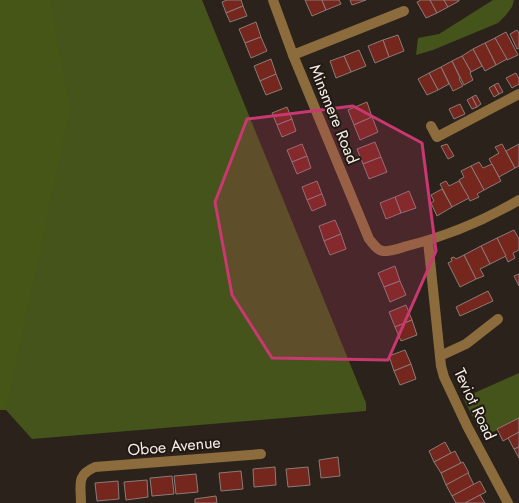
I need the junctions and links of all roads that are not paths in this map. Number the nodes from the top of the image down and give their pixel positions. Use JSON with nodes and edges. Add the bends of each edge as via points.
{"nodes":[{"id":1,"x":273,"y":0,"type":"edge"},
{"id":2,"x":404,"y":11,"type":"dead end"},
{"id":3,"x":293,"y":54,"type":"junction"},
{"id":4,"x":519,"y":94,"type":"edge"},
{"id":5,"x":431,"y":126,"type":"dead end"},
{"id":6,"x":519,"y":200,"type":"edge"},
{"id":7,"x":428,"y":241,"type":"junction"},
{"id":8,"x":498,"y":319,"type":"dead end"},
{"id":9,"x":440,"y":356,"type":"junction"},
{"id":10,"x":261,"y":454,"type":"dead end"},
{"id":11,"x":81,"y":503,"type":"edge"},
{"id":12,"x":508,"y":503,"type":"edge"}],
"edges":[{"from":1,"to":3,"type":"street","name":"Minsmere Road"},
{"from":2,"to":3,"type":"street"},
{"from":3,"to":7,"type":"street","name":"Minsmere Road","via":[[369,239],[382,251]]},
{"from":4,"to":5,"type":"street","via":[[437,137]]},
{"from":6,"to":7,"type":"street","via":[[455,232]]},
{"from":7,"to":9,"type":"street","name":"Teviot Road"},
{"from":8,"to":9,"type":"street","via":[[466,344]]},
{"from":9,"to":12,"type":"street","name":"Teviot Road","via":[[448,387]]},
{"from":10,"to":11,"type":"street","name":"Oboe Avenue","via":[[95,467],[84,473],[81,478]]}]}
